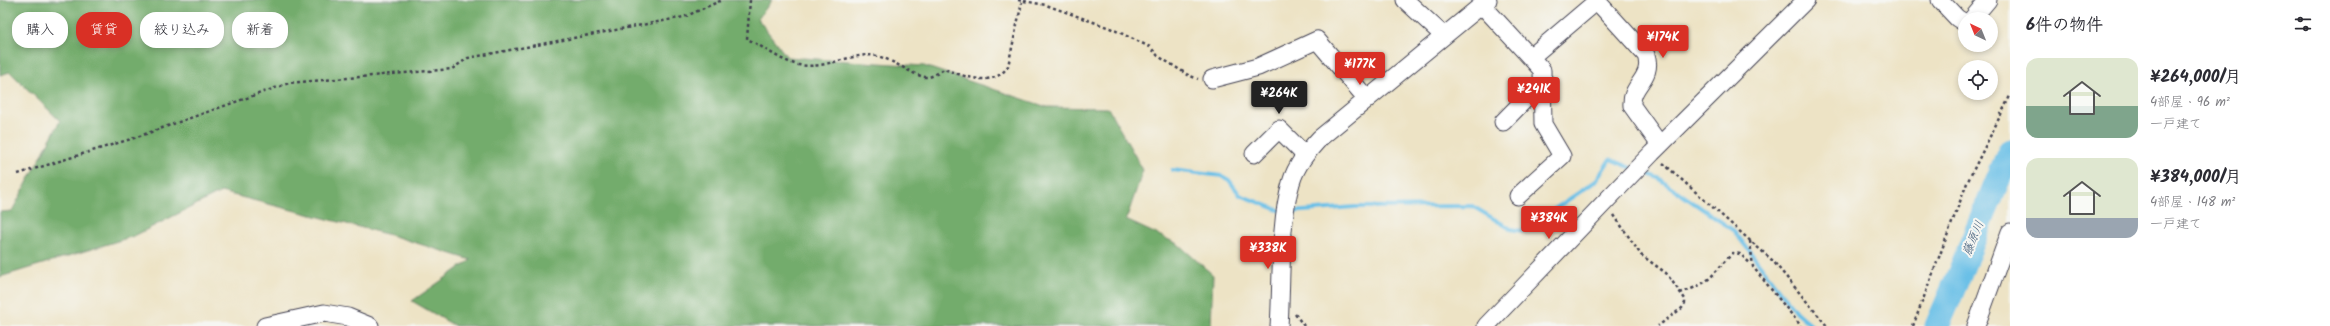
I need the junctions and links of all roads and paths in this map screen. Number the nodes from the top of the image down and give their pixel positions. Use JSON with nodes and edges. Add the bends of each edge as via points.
{"nodes":[{"id":1,"x":722,"y":0,"type":"edge"},
{"id":2,"x":750,"y":0,"type":"edge"},
{"id":3,"x":1018,"y":0,"type":"edge"},
{"id":4,"x":1405,"y":0,"type":"edge"},
{"id":5,"x":1597,"y":0,"type":"edge"},
{"id":6,"x":1806,"y":0,"type":"edge"},
{"id":7,"x":1940,"y":0,"type":"edge"},
{"id":8,"x":1988,"y":0,"type":"edge"},
{"id":9,"x":1022,"y":2,"type":"junction"},
{"id":10,"x":1485,"y":2,"type":"edge"},
{"id":11,"x":1978,"y":12,"type":"edge"},
{"id":12,"x":1958,"y":19,"type":"edge"},
{"id":13,"x":1444,"y":36,"type":"junction"},
{"id":14,"x":1531,"y":57,"type":"junction"},
{"id":15,"x":1212,"y":79,"type":"joint"},
{"id":16,"x":1544,"y":80,"type":"junction"},
{"id":17,"x":2010,"y":96,"type":"edge"},
{"id":18,"x":1367,"y":99,"type":"junction"},
{"id":19,"x":1502,"y":122,"type":"dead end"},
{"id":20,"x":1656,"y":149,"type":"junction"},
{"id":21,"x":1254,"y":154,"type":"dead end"},
{"id":22,"x":1305,"y":155,"type":"junction"},
{"id":23,"x":18,"y":174,"type":"dead end"},
{"id":24,"x":1518,"y":196,"type":"dead end"},
{"id":25,"x":1605,"y":202,"type":"junction"},
{"id":26,"x":2010,"y":232,"type":"edge"},
{"id":27,"x":1750,"y":240,"type":"junction"},
{"id":28,"x":1751,"y":264,"type":"junction"},
{"id":29,"x":1680,"y":293,"type":"junction"},
{"id":30,"x":265,"y":326,"type":"edge"},
{"id":31,"x":370,"y":326,"type":"edge"},
{"id":32,"x":1279,"y":326,"type":"edge"},
{"id":33,"x":1486,"y":326,"type":"edge"},
{"id":34,"x":1658,"y":326,"type":"edge"},
{"id":35,"x":1802,"y":326,"type":"edge"},
{"id":36,"x":1827,"y":326,"type":"edge"},
{"id":37,"x":1913,"y":326,"type":"edge"},
{"id":38,"x":1976,"y":326,"type":"edge"}],
"edges":[{"from":1,"to":23,"type":"path","via":[[684,17],[468,58],[452,70],[290,84],[134,138]]},
{"from":2,"to":9,"type":"path","via":[[747,39],[784,60],[799,65],[820,66],[862,55],[877,56],[925,77],[933,76],[944,69],[976,80],[993,78],[1003,73],[1008,66]]},
{"from":3,"to":9,"type":"path"},
{"from":4,"to":13,"type":"street"},
{"from":5,"to":14,"type":"street"},
{"from":5,"to":20,"type":"street","via":[[1646,55],[1648,71],[1634,92],[1632,106]]},
{"from":6,"to":20,"type":"street"},
{"from":7,"to":12,"type":"street"},
{"from":8,"to":11,"type":"street"},
{"from":9,"to":15,"type":"path","via":[[1046,5],[1110,28],[1150,47],[1158,56],[1188,75],[1198,79]]},
{"from":10,"to":13,"type":"street"},
{"from":10,"to":14,"type":"street"},
{"from":13,"to":18,"type":"street"},
{"from":14,"to":16,"type":"street","via":[[1542,70]]},
{"from":15,"to":18,"type":"street","via":[[1258,67],[1317,40]]},
{"from":16,"to":19,"type":"street"},
{"from":16,"to":24,"type":"street","via":[[1543,124],[1562,156]]},
{"from":17,"to":37,"type":"path","via":[[1967,183]]},
{"from":18,"to":22,"type":"street","via":[[1320,138]]},
{"from":20,"to":25,"type":"street"},
{"from":20,"to":27,"type":"path"},
{"from":21,"to":22,"type":"street","via":[[1279,129]]},
{"from":22,"to":32,"type":"street","via":[[1291,183],[1285,212]]},
{"from":25,"to":29,"type":"path","via":[[1641,255],[1666,273]]},
{"from":25,"to":33,"type":"street"},
{"from":26,"to":38,"type":"street"},
{"from":27,"to":28,"type":"path"},
{"from":27,"to":36,"type":"path","via":[[1773,261]]},
{"from":28,"to":29,"type":"path","via":[[1740,254],[1733,253],[1712,279]]},
{"from":28,"to":35,"type":"path"},
{"from":29,"to":34,"type":"path","via":[[1685,303],[1682,308]]},
{"from":30,"to":31,"type":"street","via":[[324,313],[348,317]]}]}
